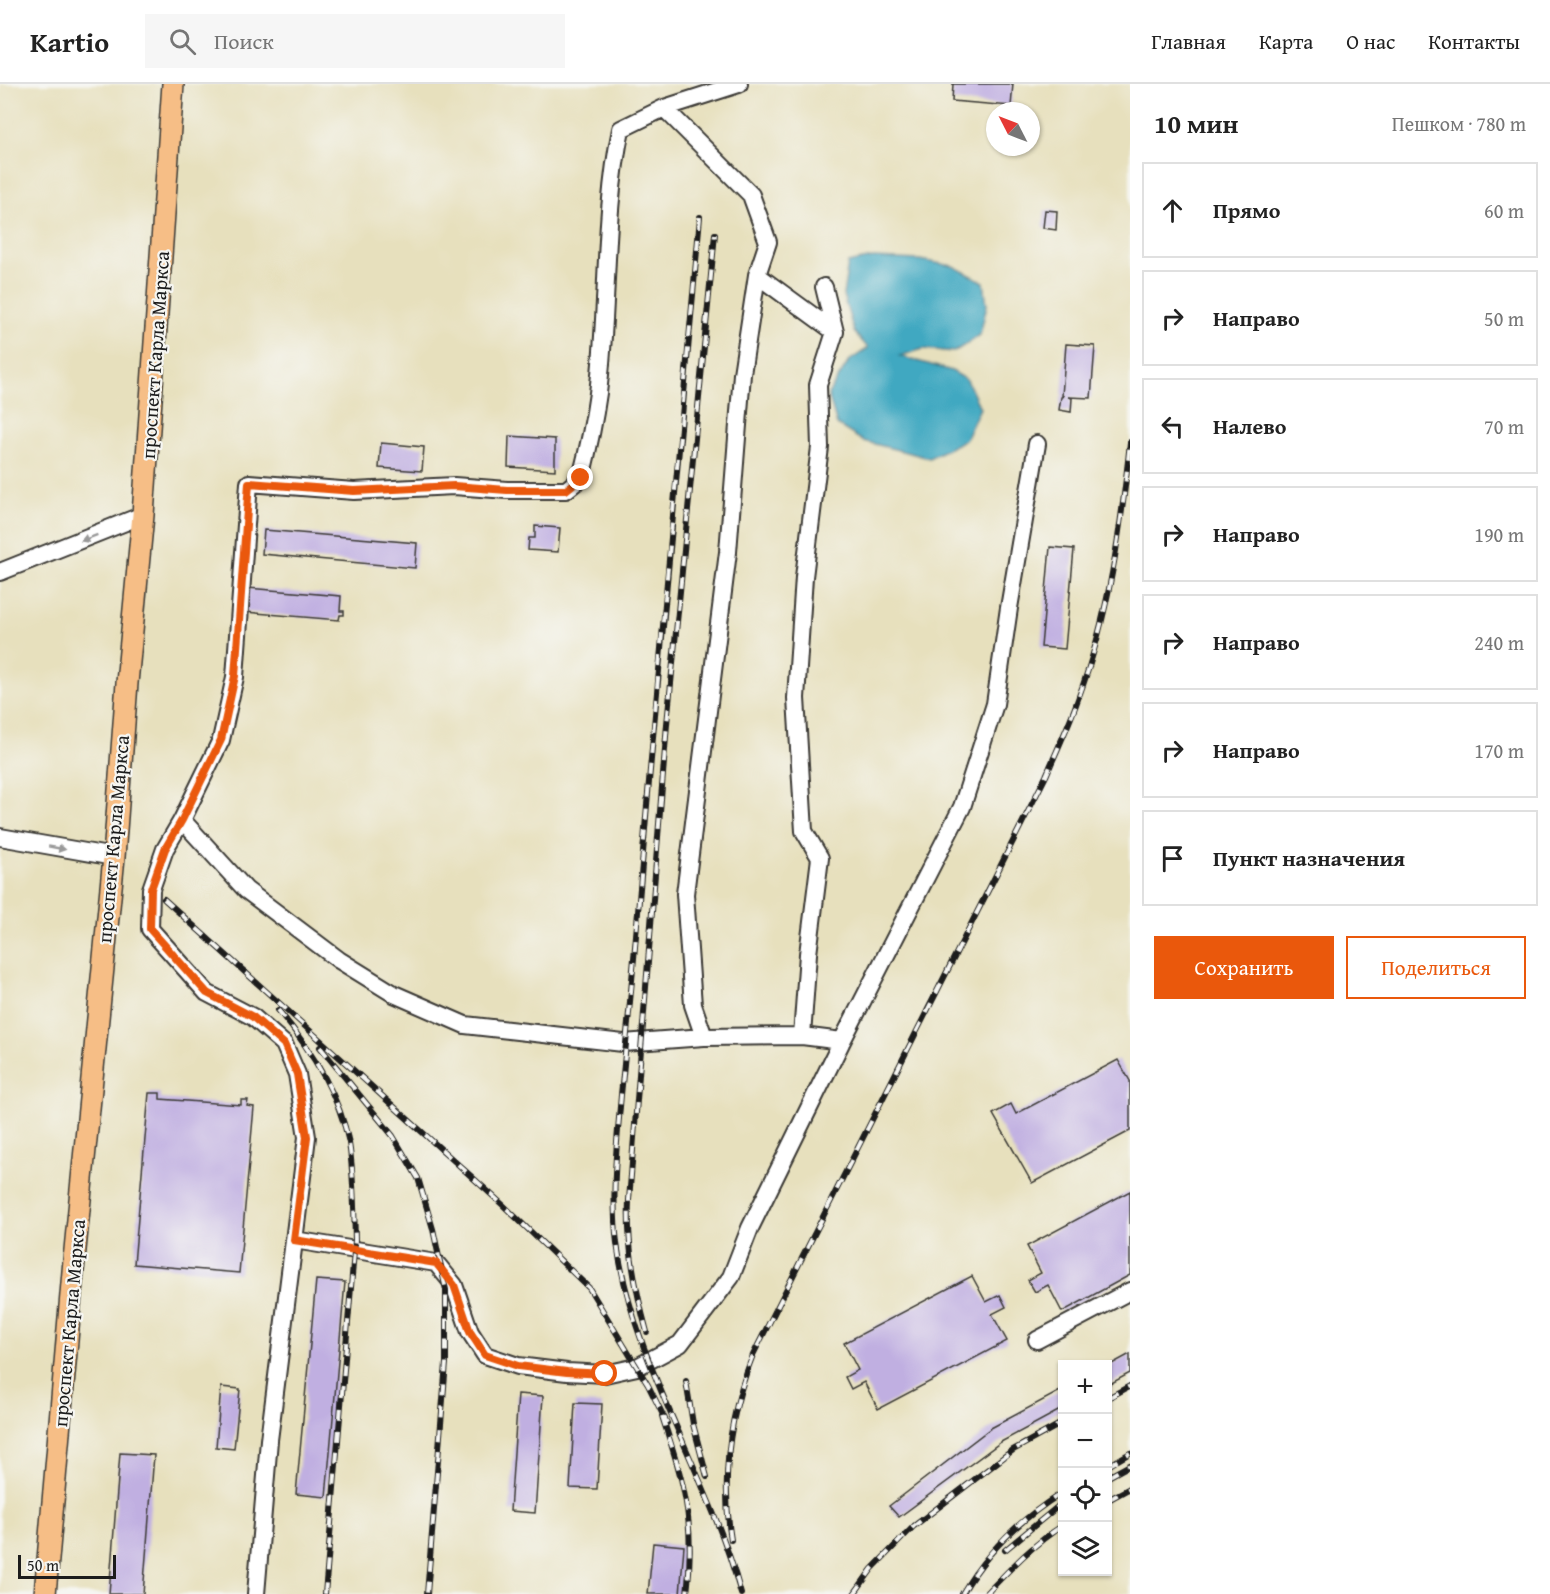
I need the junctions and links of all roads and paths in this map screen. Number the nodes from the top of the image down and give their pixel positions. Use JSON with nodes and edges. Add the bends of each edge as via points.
{"nodes":[{"id":1,"x":173,"y":84,"type":"edge"},
{"id":2,"x":739,"y":84,"type":"edge"},
{"id":3,"x":664,"y":108,"type":"junction"},
{"id":4,"x":757,"y":274,"type":"junction"},
{"id":5,"x":824,"y":287,"type":"dead end"},
{"id":6,"x":835,"y":332,"type":"junction"},
{"id":7,"x":1037,"y":444,"type":"dead end"},
{"id":8,"x":143,"y":515,"type":"junction"},
{"id":9,"x":0,"y":572,"type":"edge"},
{"id":10,"x":182,"y":820,"type":"junction"},
{"id":11,"x":0,"y":837,"type":"edge"},
{"id":12,"x":114,"y":857,"type":"junction"},
{"id":13,"x":802,"y":1036,"type":"junction"},
{"id":14,"x":704,"y":1037,"type":"junction"},
{"id":15,"x":842,"y":1041,"type":"junction"},
{"id":16,"x":294,"y":1240,"type":"junction"},
{"id":17,"x":1130,"y":1291,"type":"edge"},
{"id":18,"x":1037,"y":1340,"type":"dead end"},
{"id":19,"x":45,"y":1594,"type":"edge"},
{"id":20,"x":256,"y":1594,"type":"edge"}],
"edges":[{"from":1,"to":8,"type":"main road","name":"проспект Карла Маркса"},
{"from":2,"to":3,"type":"lane"},
{"from":3,"to":4,"type":"lane","via":[[751,195],[768,242]]},
{"from":3,"to":10,"type":"lane","via":[[621,129],[613,167],[598,391],[581,478],[566,490],[454,486],[354,491],[249,483],[235,676],[221,740]]},
{"from":4,"to":6,"type":"lane"},
{"from":4,"to":14,"type":"lane","via":[[742,374],[728,552],[685,894],[693,1005]]},
{"from":5,"to":6,"type":"lane"},
{"from":6,"to":13,"type":"lane","via":[[818,385],[820,447],[804,577],[796,698],[804,831],[820,858],[807,954]]},
{"from":7,"to":15,"type":"lane","via":[[995,704],[962,807]]},
{"from":8,"to":9,"type":"lane","one_way":true},
{"from":8,"to":12,"type":"main road","name":"проспект Карла Маркса"},
{"from":10,"to":14,"type":"lane","via":[[246,890],[339,960],[394,994],[465,1025],[623,1043]]},
{"from":10,"to":16,"type":"lane","via":[[165,849],[151,889],[150,929],[207,993],[253,1017],[284,1044],[297,1074],[307,1137]]},
{"from":11,"to":12,"type":"lane","one_way":true},
{"from":12,"to":19,"type":"main road","name":"проспект Карла Маркса"},
{"from":13,"to":14,"type":"lane"},
{"from":13,"to":15,"type":"lane"},
{"from":15,"to":16,"type":"lane","via":[[750,1227],[731,1277],[680,1344],[637,1366],[605,1374],[567,1372],[518,1366],[485,1355],[470,1332],[454,1285],[436,1263]]},
{"from":16,"to":20,"type":"lane","via":[[269,1440]]},
{"from":17,"to":18,"type":"lane"}]}
